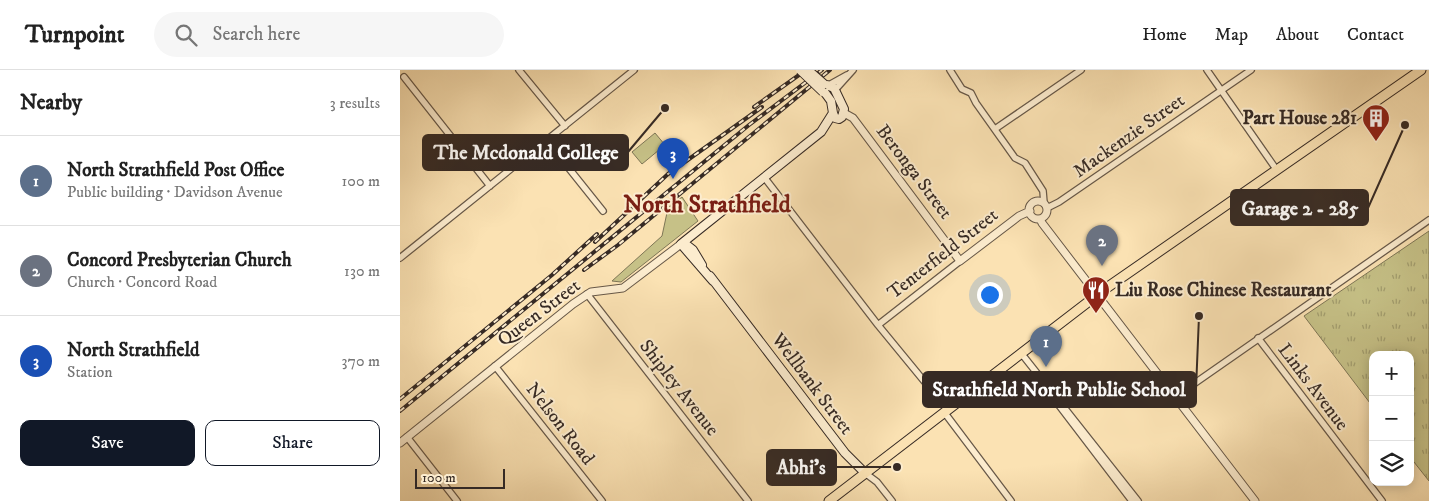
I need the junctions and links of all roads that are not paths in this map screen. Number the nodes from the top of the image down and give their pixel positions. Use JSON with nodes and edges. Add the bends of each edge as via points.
{"nodes":[{"id":1,"x":519,"y":70,"type":"edge"},
{"id":2,"x":634,"y":70,"type":"edge"},
{"id":3,"x":800,"y":70,"type":"edge"},
{"id":4,"x":808,"y":70,"type":"edge"},
{"id":5,"x":853,"y":70,"type":"edge"},
{"id":6,"x":950,"y":70,"type":"edge"},
{"id":7,"x":1080,"y":70,"type":"edge"},
{"id":8,"x":1207,"y":70,"type":"edge"},
{"id":9,"x":1251,"y":70,"type":"edge"},
{"id":10,"x":1421,"y":70,"type":"edge"},
{"id":11,"x":404,"y":77,"type":"dead end"},
{"id":12,"x":828,"y":87,"type":"junction"},
{"id":13,"x":1221,"y":90,"type":"junction"},
{"id":14,"x":840,"y":115,"type":"junction"},
{"id":15,"x":565,"y":126,"type":"junction"},
{"id":16,"x":995,"y":129,"type":"junction"},
{"id":17,"x":547,"y":141,"type":"junction"},
{"id":18,"x":1276,"y":169,"type":"junction"},
{"id":19,"x":764,"y":178,"type":"junction"},
{"id":20,"x":490,"y":186,"type":"junction"},
{"id":21,"x":1045,"y":205,"type":"junction"},
{"id":22,"x":603,"y":211,"type":"dead end"},
{"id":23,"x":1030,"y":211,"type":"junction"},
{"id":24,"x":1040,"y":219,"type":"junction"},
{"id":25,"x":1429,"y":220,"type":"edge"},
{"id":26,"x":692,"y":235,"type":"junction"},
{"id":27,"x":682,"y":243,"type":"junction"},
{"id":28,"x":693,"y":250,"type":"junction"},
{"id":29,"x":400,"y":258,"type":"edge"},
{"id":30,"x":960,"y":261,"type":"junction"},
{"id":31,"x":713,"y":280,"type":"junction"},
{"id":32,"x":587,"y":294,"type":"junction"},
{"id":33,"x":1097,"y":295,"type":"junction"},
{"id":34,"x":878,"y":325,"type":"junction"},
{"id":35,"x":1258,"y":338,"type":"junction"},
{"id":36,"x":1021,"y":353,"type":"junction"},
{"id":37,"x":495,"y":366,"type":"junction"},
{"id":38,"x":1175,"y":397,"type":"junction"},
{"id":39,"x":946,"y":411,"type":"junction"},
{"id":40,"x":407,"y":437,"type":"junction"},
{"id":41,"x":400,"y":443,"type":"edge"},
{"id":42,"x":865,"y":473,"type":"junction"},
{"id":43,"x":457,"y":501,"type":"edge"},
{"id":44,"x":602,"y":501,"type":"edge"},
{"id":45,"x":748,"y":501,"type":"edge"},
{"id":46,"x":829,"y":501,"type":"edge"},
{"id":47,"x":892,"y":501,"type":"edge"},
{"id":48,"x":1011,"y":501,"type":"edge"},
{"id":49,"x":1132,"y":501,"type":"edge"},
{"id":50,"x":1138,"y":501,"type":"edge"},
{"id":51,"x":1255,"y":501,"type":"edge"},
{"id":52,"x":1382,"y":501,"type":"edge"}],
"edges":[{"from":1,"to":15,"type":"street"},
{"from":2,"to":15,"type":"street"},
{"from":3,"to":12,"type":"main road","bridge":true},
{"from":4,"to":12,"type":"main road","bridge":true},
{"from":5,"to":12,"type":"street"},
{"from":6,"to":16,"type":"street","via":[[962,89],[971,93]]},
{"from":7,"to":16,"type":"street"},
{"from":8,"to":13,"type":"street"},
{"from":9,"to":13,"type":"street","name":"Mackenzie Street"},
{"from":10,"to":18,"type":"main road"},
{"from":11,"to":20,"type":"street"},
{"from":12,"to":14,"type":"main road"},
{"from":12,"to":14,"type":"main road","via":[[831,101]]},
{"from":13,"to":18,"type":"street"},
{"from":13,"to":21,"type":"street","name":"Mackenzie Street","via":[[1059,202]]},
{"from":14,"to":19,"type":"main road","name":"Queen Street","via":[[829,129]]},
{"from":14,"to":30,"type":"street","name":"Beronga Street","via":[[854,118]]},
{"from":15,"to":17,"type":"street"},
{"from":16,"to":21,"type":"street","via":[[1015,158],[1025,163],[1043,191]]},
{"from":17,"to":20,"type":"street"},
{"from":17,"to":22,"type":"street"},
{"from":18,"to":33,"type":"main road"},
{"from":19,"to":26,"type":"main road","name":"Queen Street"},
{"from":19,"to":34,"type":"street"},
{"from":20,"to":29,"type":"street"},
{"from":21,"to":23,"type":"street","via":[[1035,202]]},
{"from":21,"to":24,"type":"street","via":[[1047,213]]},
{"from":23,"to":24,"type":"street"},
{"from":23,"to":30,"type":"street","name":"Tenterfield Street"},
{"from":24,"to":33,"type":"street"},
{"from":25,"to":35,"type":"street"},
{"from":26,"to":27,"type":"main road","name":"Queen Street"},
{"from":26,"to":28,"type":"main road"},
{"from":27,"to":28,"type":"main road","name":"Wellbank Street"},
{"from":27,"to":31,"type":"main road","name":"Wellbank Street"},
{"from":27,"to":32,"type":"street","name":"Queen Street","via":[[624,288]]},
{"from":28,"to":31,"type":"main road","name":"Wellbank Street"},
{"from":30,"to":34,"type":"street","name":"Tenterfield Street"},
{"from":31,"to":42,"type":"main road","name":"Wellbank Street","via":[[845,453]]},
{"from":32,"to":37,"type":"street","name":"Queen Street"},
{"from":32,"to":45,"type":"street","name":"Shipley Avenue"},
{"from":33,"to":36,"type":"main road"},
{"from":33,"to":38,"type":"street"},
{"from":34,"to":39,"type":"street"},
{"from":35,"to":38,"type":"street"},
{"from":35,"to":52,"type":"street","name":"Links Avenue"},
{"from":36,"to":39,"type":"main road"},
{"from":36,"to":49,"type":"street"},
{"from":36,"to":50,"type":"street"},
{"from":37,"to":40,"type":"street","name":"Queen Street"},
{"from":37,"to":44,"type":"street","name":"Nelson Road"},
{"from":38,"to":51,"type":"street"},
{"from":39,"to":42,"type":"main road"},
{"from":39,"to":48,"type":"street"},
{"from":40,"to":41,"type":"street","name":"Queen Street"},
{"from":40,"to":43,"type":"street"},
{"from":42,"to":46,"type":"main road"},
{"from":42,"to":47,"type":"street","name":"Wellbank Street"}]}
